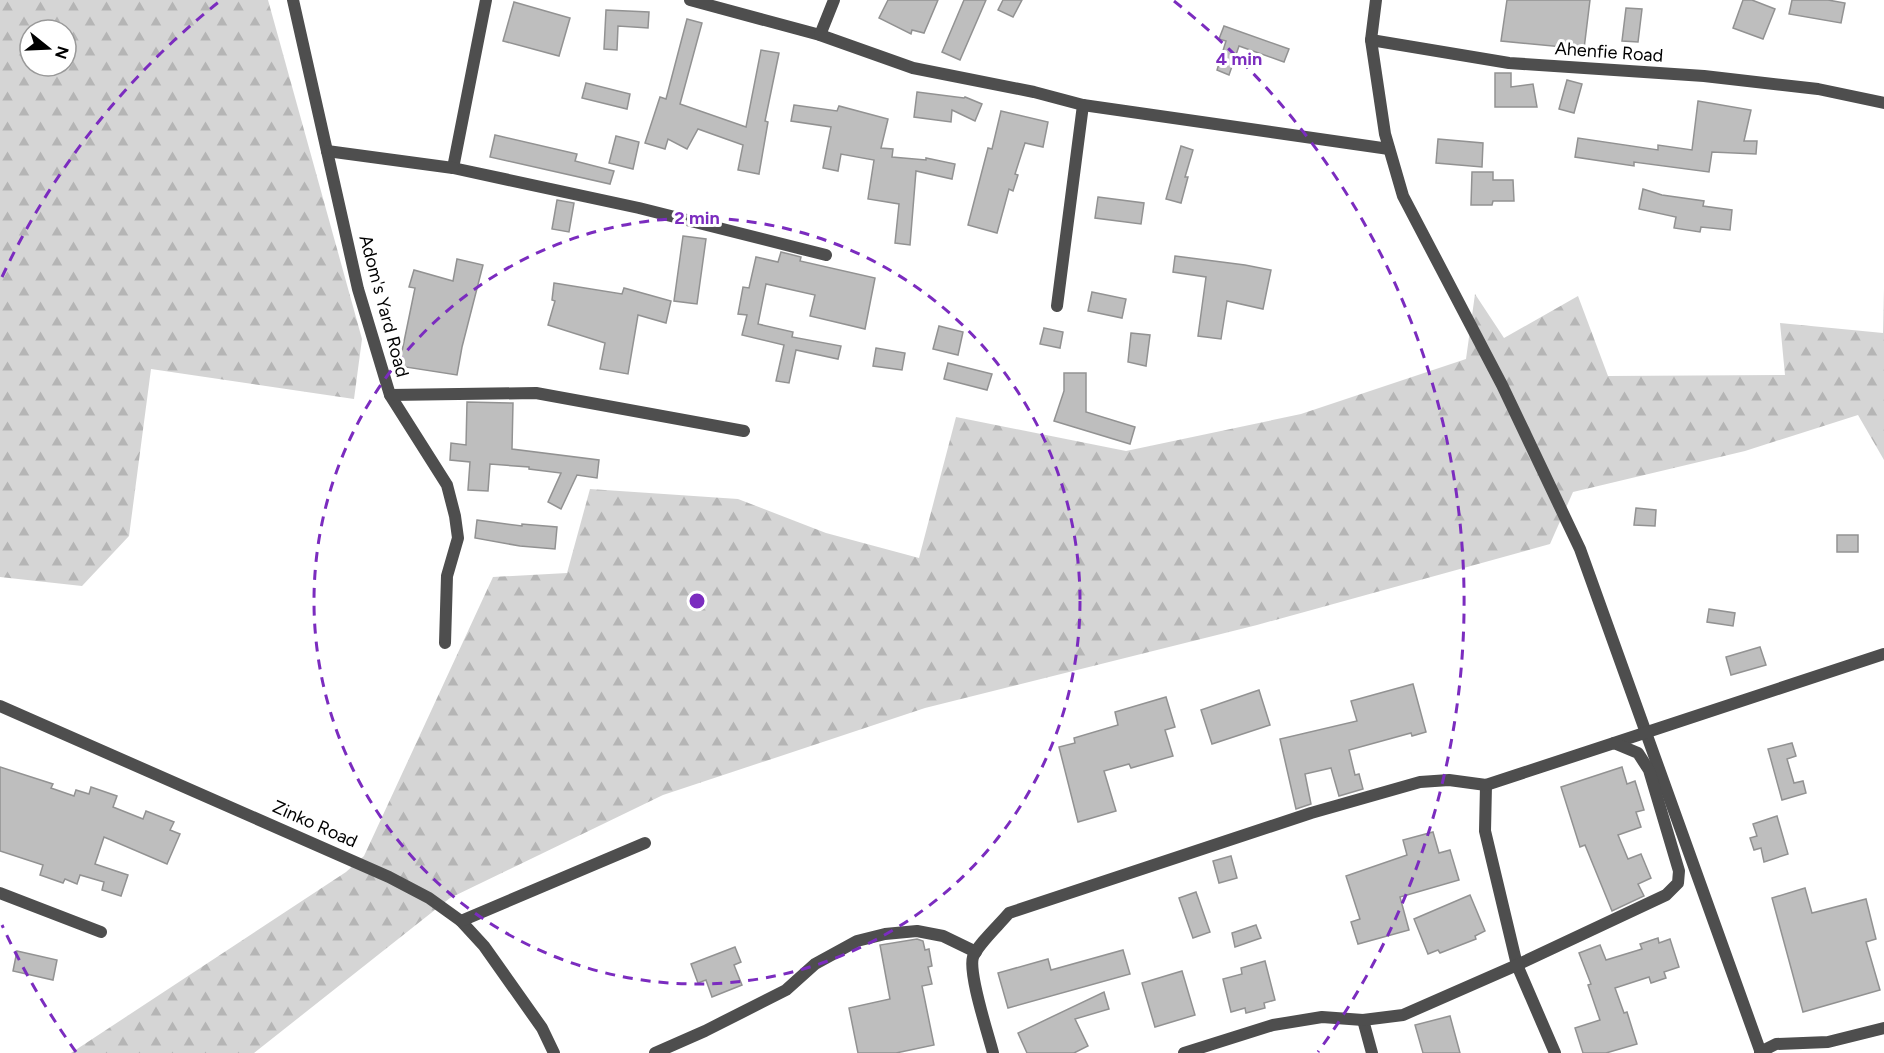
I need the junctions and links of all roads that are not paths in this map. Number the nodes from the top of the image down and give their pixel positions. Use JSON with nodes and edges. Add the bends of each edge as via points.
{"nodes":[{"id":1,"x":293,"y":0,"type":"edge"},
{"id":2,"x":486,"y":0,"type":"edge"},
{"id":3,"x":690,"y":0,"type":"edge"},
{"id":4,"x":834,"y":0,"type":"edge"},
{"id":5,"x":1376,"y":0,"type":"edge"},
{"id":6,"x":820,"y":35,"type":"junction"},
{"id":7,"x":1371,"y":40,"type":"junction"},
{"id":8,"x":1884,"y":103,"type":"edge"},
{"id":9,"x":1083,"y":105,"type":"junction"},
{"id":10,"x":1389,"y":149,"type":"junction"},
{"id":11,"x":327,"y":151,"type":"junction"},
{"id":12,"x":453,"y":168,"type":"junction"},
{"id":13,"x":826,"y":255,"type":"dead end"},
{"id":14,"x":1058,"y":306,"type":"dead end"},
{"id":15,"x":390,"y":395,"type":"junction"},
{"id":16,"x":744,"y":431,"type":"dead end"},
{"id":17,"x":445,"y":644,"type":"dead end"},
{"id":18,"x":1884,"y":654,"type":"edge"},
{"id":19,"x":0,"y":705,"type":"edge"},
{"id":20,"x":1646,"y":733,"type":"junction"},
{"id":21,"x":1614,"y":743,"type":"junction"},
{"id":22,"x":1486,"y":785,"type":"junction"},
{"id":23,"x":645,"y":843,"type":"dead end"},
{"id":24,"x":0,"y":893,"type":"edge"},
{"id":25,"x":461,"y":921,"type":"junction"},
{"id":26,"x":101,"y":932,"type":"dead end"},
{"id":27,"x":976,"y":952,"type":"junction"},
{"id":28,"x":1517,"y":965,"type":"junction"},
{"id":29,"x":1363,"y":1020,"type":"junction"},
{"id":30,"x":1884,"y":1028,"type":"edge"},
{"id":31,"x":1761,"y":1052,"type":"edge"},
{"id":32,"x":554,"y":1053,"type":"edge"},
{"id":33,"x":655,"y":1053,"type":"edge"},
{"id":34,"x":993,"y":1053,"type":"edge"},
{"id":35,"x":1184,"y":1053,"type":"edge"},
{"id":36,"x":1372,"y":1053,"type":"edge"},
{"id":37,"x":1555,"y":1053,"type":"edge"}],
"edges":[{"from":1,"to":11,"type":"street","name":"Adom's Yard Road"},
{"from":2,"to":12,"type":"street"},
{"from":3,"to":6,"type":"street"},
{"from":4,"to":6,"type":"street"},
{"from":5,"to":7,"type":"street"},
{"from":6,"to":9,"type":"street","via":[[913,68]]},
{"from":7,"to":8,"type":"street","name":"Ahenfie Road","via":[[1509,63],[1704,76],[1818,89]]},
{"from":7,"to":10,"type":"street"},
{"from":9,"to":10,"type":"street"},
{"from":9,"to":14,"type":"street"},
{"from":10,"to":20,"type":"street","via":[[1402,196],[1502,385],[1580,549]]},
{"from":11,"to":12,"type":"street"},
{"from":11,"to":15,"type":"street","name":"Adom's Yard Road","via":[[358,289]]},
{"from":12,"to":13,"type":"street","via":[[639,208]]},
{"from":15,"to":16,"type":"street","via":[[536,393]]},
{"from":15,"to":17,"type":"street","name":"Adom's Yard Road","via":[[447,485],[455,516],[458,538],[447,576]]},
{"from":18,"to":20,"type":"street"},
{"from":19,"to":25,"type":"street","name":"Zinko Road","via":[[389,877]]},
{"from":20,"to":21,"type":"street"},
{"from":20,"to":31,"type":"street"},
{"from":21,"to":22,"type":"street"},
{"from":21,"to":28,"type":"street","via":[[1638,753],[1649,770],[1679,871],[1678,883],[1666,895]]},
{"from":22,"to":27,"type":"street","via":[[1449,780],[1420,782],[1311,813],[1009,914]]},
{"from":22,"to":28,"type":"street","via":[[1485,831]]},
{"from":23,"to":25,"type":"street"},
{"from":24,"to":26,"type":"street"},
{"from":25,"to":32,"type":"street","name":"Zinko Road","via":[[484,946],[542,1028]]},
{"from":27,"to":33,"type":"street","via":[[943,936],[917,931],[858,940],[815,964],[786,990]]},
{"from":27,"to":34,"type":"street","via":[[972,959],[975,985]]},
{"from":28,"to":29,"type":"street","via":[[1403,1015]]},
{"from":28,"to":37,"type":"street"},
{"from":29,"to":35,"type":"street","via":[[1322,1017],[1273,1025]]},
{"from":29,"to":36,"type":"street"},
{"from":30,"to":31,"type":"street","via":[[1828,1042],[1776,1044]]}]}
